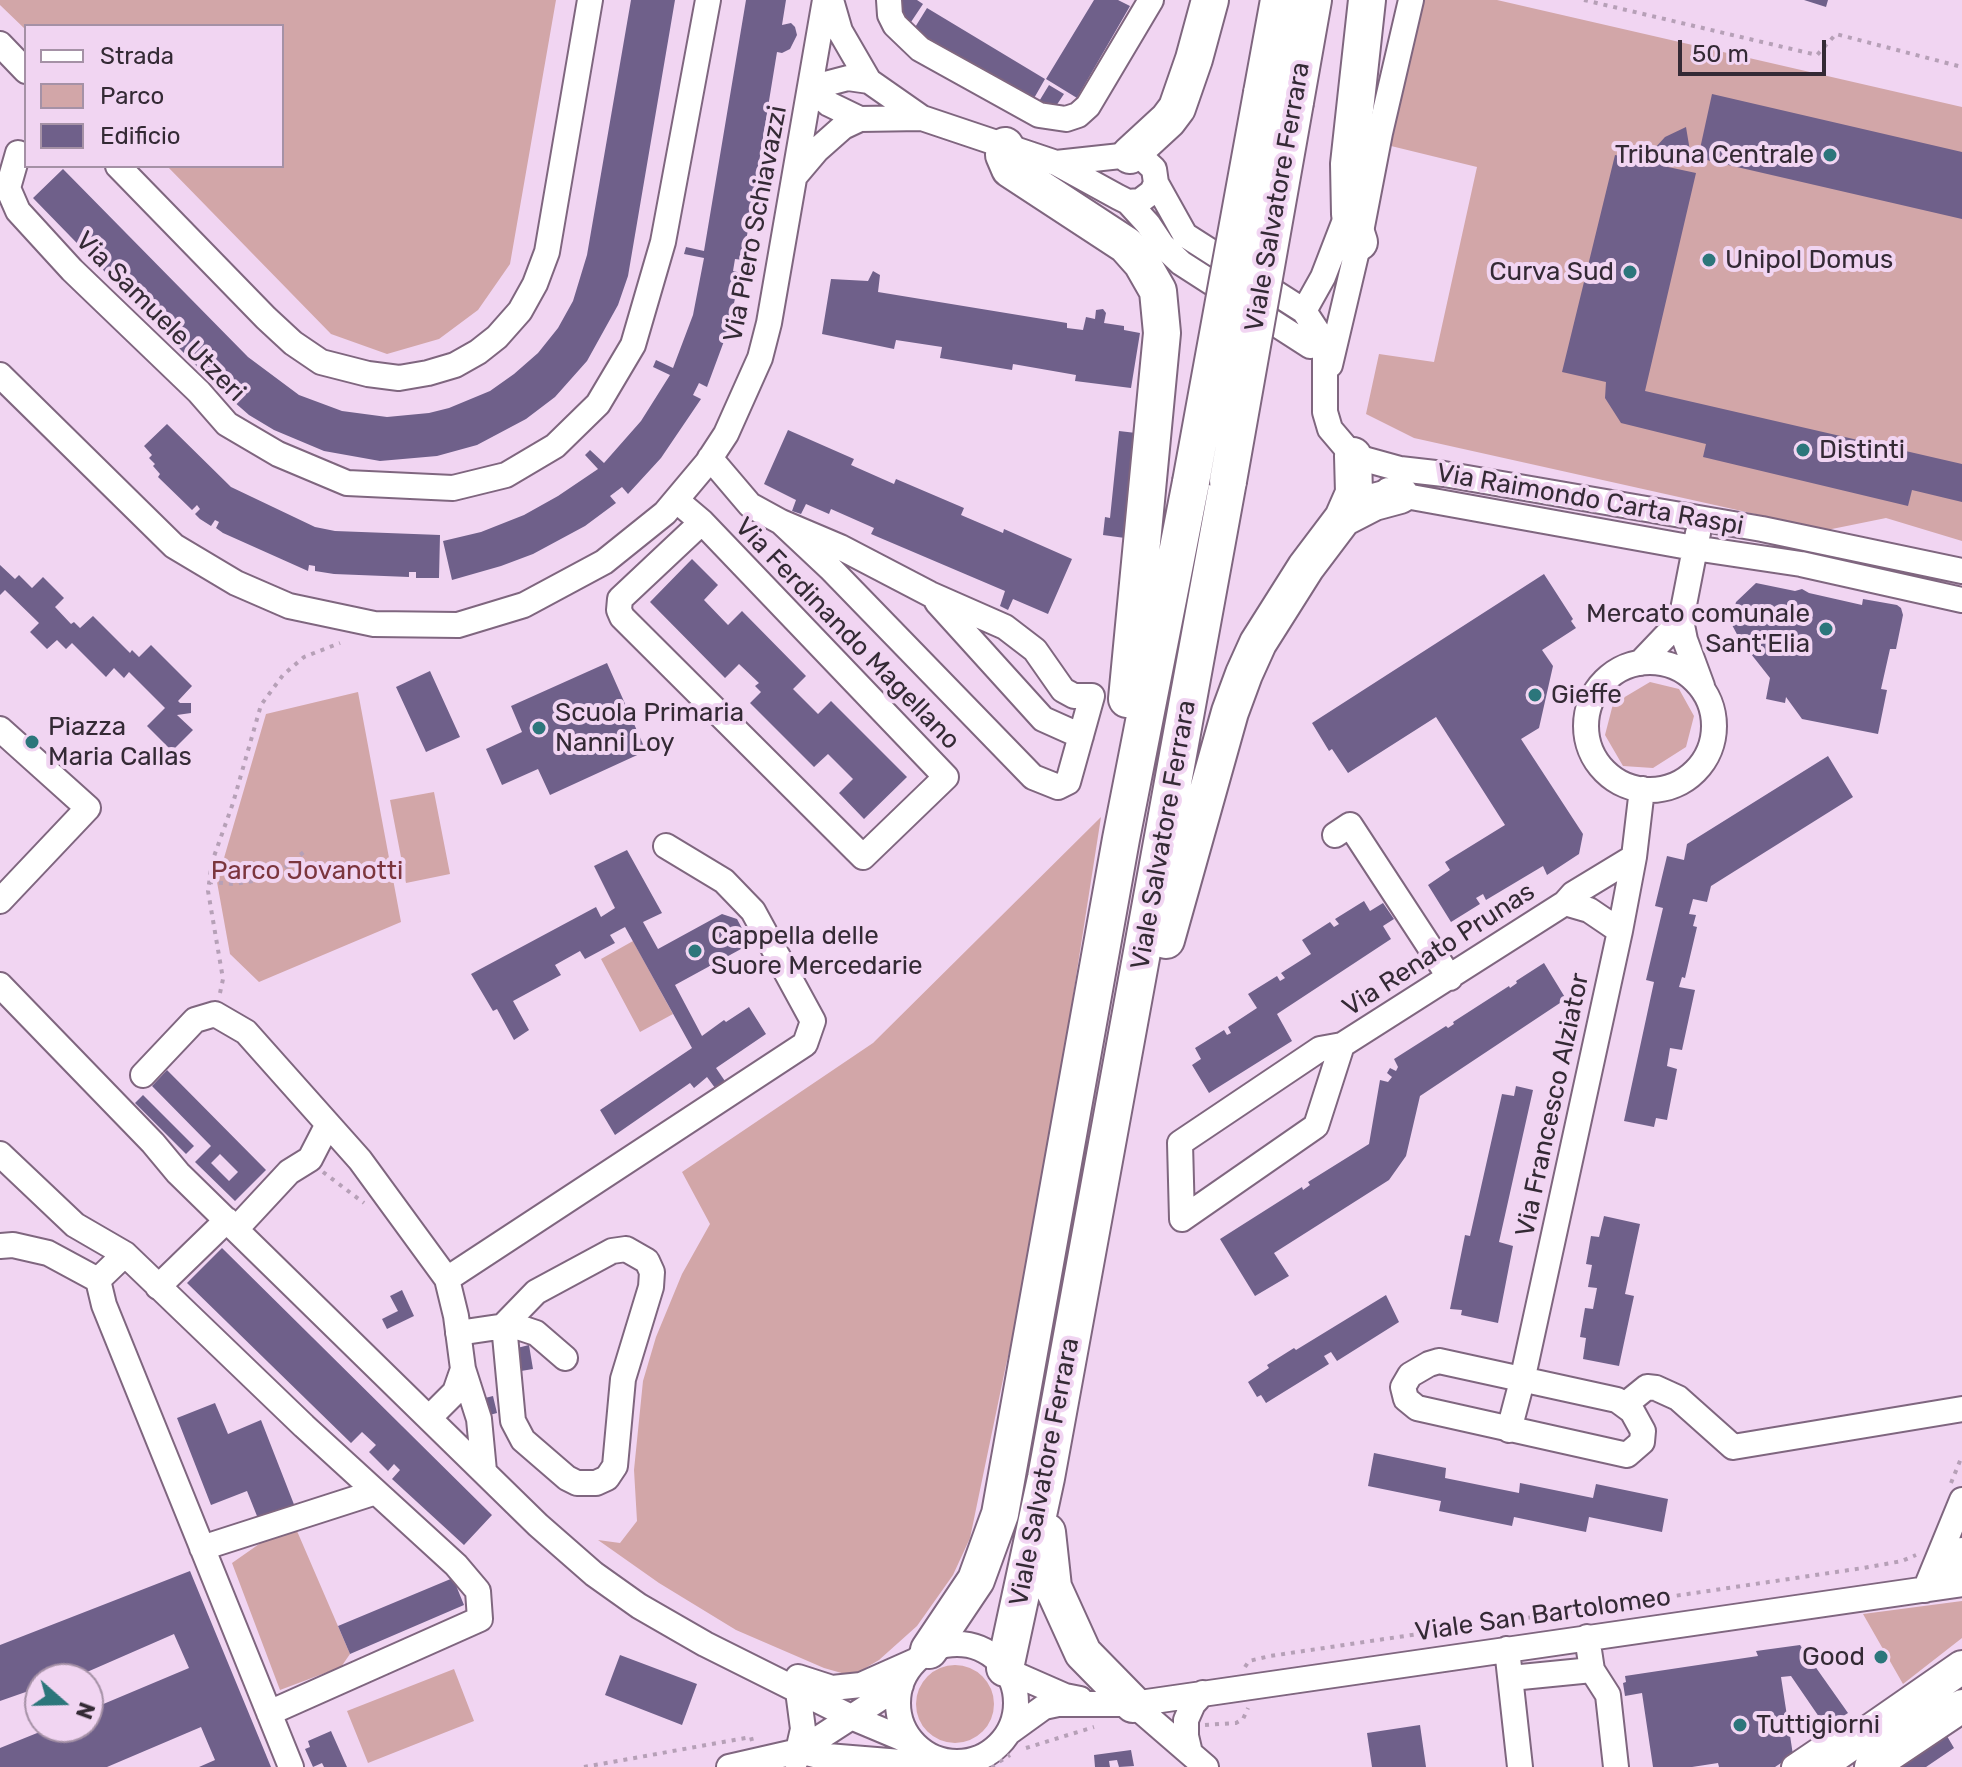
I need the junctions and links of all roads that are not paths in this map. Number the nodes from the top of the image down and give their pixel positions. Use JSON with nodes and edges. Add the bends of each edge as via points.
{"nodes":[{"id":1,"x":590,"y":0,"type":"edge"},
{"id":2,"x":708,"y":0,"type":"edge"},
{"id":3,"x":825,"y":0,"type":"edge"},
{"id":4,"x":831,"y":0,"type":"edge"},
{"id":5,"x":889,"y":0,"type":"edge"},
{"id":6,"x":1151,"y":0,"type":"edge"},
{"id":7,"x":1210,"y":0,"type":"edge"},
{"id":8,"x":1279,"y":0,"type":"edge"},
{"id":9,"x":1313,"y":0,"type":"edge"},
{"id":10,"x":1367,"y":0,"type":"edge"},
{"id":11,"x":1411,"y":0,"type":"edge"},
{"id":12,"x":0,"y":44,"type":"edge"},
{"id":13,"x":24,"y":69,"type":"edge"},
{"id":14,"x":869,"y":81,"type":"junction"},
{"id":15,"x":810,"y":88,"type":"junction"},
{"id":16,"x":1279,"y":98,"type":"junction"},
{"id":17,"x":922,"y":118,"type":"junction"},
{"id":18,"x":860,"y":119,"type":"junction"},
{"id":19,"x":1380,"y":133,"type":"junction"},
{"id":20,"x":1005,"y":146,"type":"junction"},
{"id":21,"x":18,"y":153,"type":"dead end"},
{"id":22,"x":1126,"y":156,"type":"junction"},
{"id":23,"x":1056,"y":163,"type":"junction"},
{"id":24,"x":120,"y":168,"type":"edge"},
{"id":25,"x":795,"y":177,"type":"junction"},
{"id":26,"x":1156,"y":183,"type":"junction"},
{"id":27,"x":1123,"y":200,"type":"junction"},
{"id":28,"x":1354,"y":225,"type":"junction"},
{"id":29,"x":1304,"y":311,"type":"junction"},
{"id":30,"x":1325,"y":339,"type":"junction"},
{"id":31,"x":0,"y":375,"type":"edge"},
{"id":32,"x":710,"y":458,"type":"junction"},
{"id":33,"x":1353,"y":465,"type":"junction"},
{"id":34,"x":1400,"y":495,"type":"junction"},
{"id":35,"x":676,"y":500,"type":"junction"},
{"id":36,"x":1343,"y":518,"type":"junction"},
{"id":37,"x":1702,"y":519,"type":"junction"},
{"id":38,"x":702,"y":522,"type":"junction"},
{"id":39,"x":781,"y":522,"type":"junction"},
{"id":40,"x":1694,"y":548,"type":"junction"},
{"id":41,"x":1962,"y":571,"type":"edge"},
{"id":42,"x":930,"y":594,"type":"junction"},
{"id":43,"x":1962,"y":600,"type":"edge"},
{"id":44,"x":1681,"y":620,"type":"junction"},
{"id":45,"x":1640,"y":663,"type":"junction"},
{"id":46,"x":1703,"y":690,"type":"junction"},
{"id":47,"x":0,"y":729,"type":"edge"},
{"id":48,"x":1081,"y":736,"type":"junction"},
{"id":49,"x":1642,"y":789,"type":"junction"},
{"id":50,"x":1335,"y":835,"type":"dead end"},
{"id":51,"x":1121,"y":839,"type":"junction"},
{"id":52,"x":666,"y":846,"type":"dead end"},
{"id":53,"x":1634,"y":857,"type":"junction"},
{"id":54,"x":0,"y":901,"type":"edge"},
{"id":55,"x":1565,"y":903,"type":"junction"},
{"id":56,"x":1620,"y":931,"type":"junction"},
{"id":57,"x":1450,"y":978,"type":"junction"},
{"id":58,"x":0,"y":985,"type":"edge"},
{"id":59,"x":1134,"y":1000,"type":"junction"},
{"id":60,"x":0,"y":1006,"type":"edge"},
{"id":61,"x":1342,"y":1045,"type":"junction"},
{"id":62,"x":143,"y":1075,"type":"dead end"},
{"id":63,"x":327,"y":1126,"type":"junction"},
{"id":64,"x":0,"y":1154,"type":"edge"},
{"id":65,"x":178,"y":1173,"type":"junction"},
{"id":66,"x":231,"y":1225,"type":"junction"},
{"id":67,"x":0,"y":1246,"type":"edge"},
{"id":68,"x":125,"y":1254,"type":"junction"},
{"id":69,"x":447,"y":1279,"type":"junction"},
{"id":70,"x":98,"y":1280,"type":"junction"},
{"id":71,"x":158,"y":1287,"type":"junction"},
{"id":72,"x":504,"y":1325,"type":"junction"},
{"id":73,"x":458,"y":1333,"type":"junction"},
{"id":74,"x":565,"y":1358,"type":"dead end"},
{"id":75,"x":463,"y":1369,"type":"junction"},
{"id":76,"x":1522,"y":1381,"type":"junction"},
{"id":77,"x":1626,"y":1404,"type":"junction"},
{"id":78,"x":1962,"y":1409,"type":"edge"},
{"id":79,"x":430,"y":1417,"type":"junction"},
{"id":80,"x":1509,"y":1430,"type":"junction"},
{"id":81,"x":484,"y":1471,"type":"junction"},
{"id":82,"x":1046,"y":1478,"type":"junction"},
{"id":83,"x":376,"y":1492,"type":"junction"},
{"id":84,"x":1956,"y":1492,"type":"edge"},
{"id":85,"x":202,"y":1548,"type":"junction"},
{"id":86,"x":1962,"y":1550,"type":"edge"},
{"id":87,"x":1945,"y":1587,"type":"edge"},
{"id":88,"x":1587,"y":1637,"type":"junction"},
{"id":89,"x":705,"y":1644,"type":"junction"},
{"id":90,"x":1507,"y":1649,"type":"junction"},
{"id":91,"x":1962,"y":1653,"type":"edge"},
{"id":92,"x":922,"y":1656,"type":"junction"},
{"id":93,"x":1962,"y":1667,"type":"edge"},
{"id":94,"x":1007,"y":1669,"type":"junction"},
{"id":95,"x":1592,"y":1670,"type":"junction"},
{"id":96,"x":1511,"y":1678,"type":"junction"},
{"id":97,"x":901,"y":1685,"type":"junction"},
{"id":98,"x":798,"y":1691,"type":"junction"},
{"id":99,"x":1203,"y":1693,"type":"junction"},
{"id":100,"x":1962,"y":1706,"type":"edge"},
{"id":101,"x":1111,"y":1711,"type":"junction"},
{"id":102,"x":269,"y":1713,"type":"junction"},
{"id":103,"x":1962,"y":1714,"type":"edge"},
{"id":104,"x":851,"y":1717,"type":"junction"},
{"id":105,"x":1008,"y":1733,"type":"junction"},
{"id":106,"x":796,"y":1759,"type":"edge"},
{"id":107,"x":921,"y":1759,"type":"edge"},
{"id":108,"x":1198,"y":1760,"type":"edge"},
{"id":109,"x":291,"y":1767,"type":"edge"},
{"id":110,"x":729,"y":1767,"type":"edge"},
{"id":111,"x":1520,"y":1767,"type":"edge"},
{"id":112,"x":1616,"y":1767,"type":"edge"},
{"id":113,"x":1794,"y":1767,"type":"edge"},
{"id":114,"x":1818,"y":1767,"type":"edge"},
{"id":115,"x":1871,"y":1767,"type":"edge"},
{"id":116,"x":1884,"y":1767,"type":"edge"}],
"edges":[{"from":1,"to":24,"type":"street","via":[[547,252],[520,311],[497,337],[455,365],[399,378],[321,362],[266,318]]},
{"from":2,"to":21,"type":"street","name":"Via Samuele Utzeri","via":[[663,242],[633,345],[598,404],[555,446],[506,475],[453,488],[347,483],[278,454],[227,424],[18,211],[8,188]]},
{"from":3,"to":15,"type":"street","name":"Via Piero Schiavazzi"},
{"from":4,"to":14,"type":"street","via":[[840,31]]},
{"from":5,"to":6,"type":"street","via":[[895,25],[920,49],[1039,115],[1066,119],[1088,106]]},
{"from":7,"to":22,"type":"highway","via":[[1177,108]]},
{"from":8,"to":16,"type":"highway","name":"Viale Salvatore Ferrara"},
{"from":9,"to":16,"type":"highway","name":"Viale Salvatore Ferrara"},
{"from":10,"to":28,"type":"highway","via":[[1349,164]]},
{"from":11,"to":19,"type":"street"},
{"from":12,"to":13,"type":"street"},
{"from":14,"to":15,"type":"street","via":[[848,78]]},
{"from":14,"to":17,"type":"street"},
{"from":15,"to":18,"type":"street"},
{"from":15,"to":25,"type":"street","name":"Via Piero Schiavazzi"},
{"from":16,"to":51,"type":"highway","name":"Viale Salvatore Ferrara","bridge":true,"via":[[1191,482]]},
{"from":16,"to":59,"type":"highway","name":"Viale Salvatore Ferrara","bridge":true,"via":[[1228,481]]},
{"from":17,"to":18,"type":"street"},
{"from":17,"to":20,"type":"street"},
{"from":18,"to":25,"type":"street","via":[[826,142]]},
{"from":19,"to":28,"type":"street"},
{"from":19,"to":28,"type":"street"},
{"from":20,"to":23,"type":"street"},
{"from":20,"to":51,"type":"highway","via":[[1010,169],[1126,245],[1158,291],[1162,333],[1116,816]]},
{"from":22,"to":23,"type":"street"},
{"from":22,"to":26,"type":"street","via":[[1148,161]]},
{"from":22,"to":27,"type":"street","via":[[1109,173],[1110,187]]},
{"from":23,"to":27,"type":"street"},
{"from":25,"to":32,"type":"street","name":"Via Piero Schiavazzi","via":[[760,358]]},
{"from":26,"to":27,"type":"street","via":[[1140,201]]},
{"from":26,"to":29,"type":"street","via":[[1185,235]]},
{"from":27,"to":30,"type":"street","via":[[1181,263]]},
{"from":28,"to":29,"type":"street"},
{"from":28,"to":30,"type":"street"},
{"from":29,"to":30,"type":"street"},
{"from":30,"to":33,"type":"street","name":"Via Raimondo Carta Raspi","via":[[1325,412]]},
{"from":30,"to":33,"type":"street","name":"Via Raimondo Carta Raspi","via":[[1311,417],[1328,450]]},
{"from":31,"to":35,"type":"street","name":"Via Piero Schiavazzi","via":[[174,546],[236,583],[289,606],[374,624],[458,625],[524,605],[604,562]]},
{"from":32,"to":35,"type":"street","name":"Via Piero Schiavazzi"},
{"from":32,"to":39,"type":"street","name":"Via Ferdinando Magellano","via":[[750,505]]},
{"from":33,"to":34,"type":"street","name":"Via Raimondo Carta Raspi"},
{"from":33,"to":36,"type":"highway","via":[[1354,493]]},
{"from":33,"to":37,"type":"street","name":"Via Raimondo Carta Raspi","via":[[1444,474]]},
{"from":34,"to":36,"type":"highway"},
{"from":34,"to":40,"type":"street","name":"Via Raimondo Carta Raspi"},
{"from":35,"to":38,"type":"street","name":"Via Ferdinando Magellano"},
{"from":36,"to":59,"type":"highway","via":[[1266,630],[1244,674],[1155,978]]},
{"from":37,"to":40,"type":"street"},
{"from":37,"to":41,"type":"street","name":"Via Raimondo Carta Raspi"},
{"from":38,"to":38,"type":"street","name":"Via Ferdinando Magellano","via":[[620,599],[622,617],[863,857],[946,777]]},
{"from":39,"to":42,"type":"street","name":"Via Ferdinando Magellano"},
{"from":39,"to":48,"type":"street","name":"Via Ferdinando Magellano","via":[[1033,777],[1058,787],[1068,782]]},
{"from":40,"to":43,"type":"street","name":"Via Raimondo Carta Raspi","via":[[1801,564]]},
{"from":40,"to":44,"type":"street"},
{"from":42,"to":48,"type":"street","via":[[1043,719]]},
{"from":42,"to":48,"type":"street","name":"Via Ferdinando Magellano","via":[[1005,627],[1035,650],[1063,690],[1092,696]]},
{"from":44,"to":45,"type":"street"},
{"from":44,"to":46,"type":"street"},
{"from":45,"to":46,"type":"street","via":[[1679,668]]},
{"from":45,"to":49,"type":"street","via":[[1605,680],[1586,723],[1587,739],[1601,767],[1627,786]]},
{"from":46,"to":49,"type":"street","via":[[1712,712],[1713,736],[1700,766],[1674,785]]},
{"from":47,"to":54,"type":"street","via":[[88,808]]},
{"from":49,"to":53,"type":"street","name":"Via Francesco Alziator"},
{"from":50,"to":57,"type":"street","via":[[1350,825]]},
{"from":51,"to":92,"type":"highway","name":"Viale Salvatore Ferrara","via":[[1000,1514],[976,1580]]},
{"from":52,"to":69,"type":"street","via":[[724,881],[753,911],[813,1021],[805,1044]]},
{"from":53,"to":55,"type":"street","name":"Via Renato Prunas"},
{"from":53,"to":56,"type":"street","name":"Via Francesco Alziator"},
{"from":55,"to":56,"type":"street","name":"Via Renato Prunas","via":[[1589,910]]},
{"from":55,"to":57,"type":"street","name":"Via Renato Prunas"},
{"from":56,"to":76,"type":"street","name":"Via Francesco Alziator"},
{"from":57,"to":61,"type":"street","name":"Via Renato Prunas"},
{"from":58,"to":65,"type":"street"},
{"from":59,"to":82,"type":"highway","name":"Viale Salvatore Ferrara"},
{"from":60,"to":65,"type":"street","via":[[146,1153]]},
{"from":61,"to":61,"type":"street","name":"Via Renato Prunas","via":[[1320,1049],[1180,1143],[1182,1219],[1316,1126]]},
{"from":62,"to":63,"type":"street","via":[[195,1020],[215,1014],[246,1032]]},
{"from":63,"to":66,"type":"street","via":[[310,1159]]},
{"from":63,"to":69,"type":"street","via":[[360,1160]]},
{"from":64,"to":68,"type":"street","via":[[75,1225]]},
{"from":65,"to":66,"type":"street"},
{"from":66,"to":71,"type":"street"},
{"from":66,"to":79,"type":"street"},
{"from":67,"to":70,"type":"street","via":[[48,1253]]},
{"from":68,"to":70,"type":"street"},
{"from":68,"to":71,"type":"street"},
{"from":69,"to":73,"type":"street"},
{"from":70,"to":85,"type":"street"},
{"from":71,"to":83,"type":"street"},
{"from":72,"to":72,"type":"street","via":[[513,1421],[523,1440],[577,1483],[607,1478],[615,1466],[623,1379],[651,1287],[647,1261],[626,1249],[612,1251],[536,1292]]},
{"from":72,"to":73,"type":"street"},
{"from":72,"to":74,"type":"street","via":[[536,1333]]},
{"from":73,"to":75,"type":"street"},
{"from":75,"to":79,"type":"street","via":[[455,1392]]},
{"from":75,"to":81,"type":"street","via":[[479,1419]]},
{"from":76,"to":77,"type":"street"},
{"from":76,"to":80,"type":"street","name":"Via Francesco Alziator"},
{"from":76,"to":80,"type":"street","via":[[1439,1361],[1410,1375],[1403,1387],[1406,1399],[1417,1408]]},
{"from":77,"to":78,"type":"street","via":[[1647,1387],[1656,1388],[1678,1398],[1733,1447]]},
{"from":77,"to":80,"type":"street","via":[[1643,1431],[1642,1442],[1627,1455]]},
{"from":79,"to":81,"type":"street"},
{"from":81,"to":89,"type":"street","via":[[594,1574]]},
{"from":82,"to":94,"type":"highway","name":"Viale Salvatore Ferrara"},
{"from":82,"to":101,"type":"highway","via":[[1053,1587]]},
{"from":83,"to":85,"type":"street"},
{"from":83,"to":102,"type":"street","via":[[478,1591],[480,1619]]},
{"from":84,"to":87,"type":"street"},
{"from":85,"to":102,"type":"street"},
{"from":86,"to":87,"type":"street"},
{"from":87,"to":88,"type":"street","name":"Viale San Bartolomeo"},
{"from":88,"to":90,"type":"street","name":"Viale San Bartolomeo"},
{"from":88,"to":95,"type":"street"},
{"from":89,"to":92,"type":"street","via":[[832,1688],[861,1685]]},
{"from":89,"to":98,"type":"street"},
{"from":90,"to":96,"type":"street"},
{"from":90,"to":99,"type":"street","name":"Viale San Bartolomeo"},
{"from":91,"to":113,"type":"street"},
{"from":92,"to":94,"type":"street","via":[[955,1643],[983,1650]]},
{"from":92,"to":97,"type":"street"},
{"from":93,"to":114,"type":"main road"},
{"from":94,"to":101,"type":"street","name":"Viale San Bartolomeo"},
{"from":94,"to":105,"type":"street","via":[[1016,1699]]},
{"from":95,"to":96,"type":"street"},
{"from":95,"to":112,"type":"street","via":[[1608,1695]]},
{"from":96,"to":111,"type":"street"},
{"from":97,"to":104,"type":"street"},
{"from":97,"to":107,"type":"street","via":[[901,1719]]},
{"from":98,"to":104,"type":"street"},
{"from":98,"to":106,"type":"street","via":[[803,1729]]},
{"from":99,"to":101,"type":"street","name":"Viale San Bartolomeo"},
{"from":99,"to":108,"type":"street","via":[[1186,1720],[1186,1736]]},
{"from":100,"to":115,"type":"main road"},
{"from":101,"to":105,"type":"street","name":"Viale San Bartolomeo","via":[[1058,1704],[1044,1707]]},
{"from":101,"to":108,"type":"street","name":"Viale San Bartolomeo"},
{"from":102,"to":109,"type":"street"},
{"from":103,"to":116,"type":"street"},
{"from":104,"to":106,"type":"street"},
{"from":104,"to":107,"type":"street"},
{"from":105,"to":107,"type":"street","via":[[979,1760]]},
{"from":106,"to":107,"type":"street"},
{"from":106,"to":110,"type":"street"}]}
